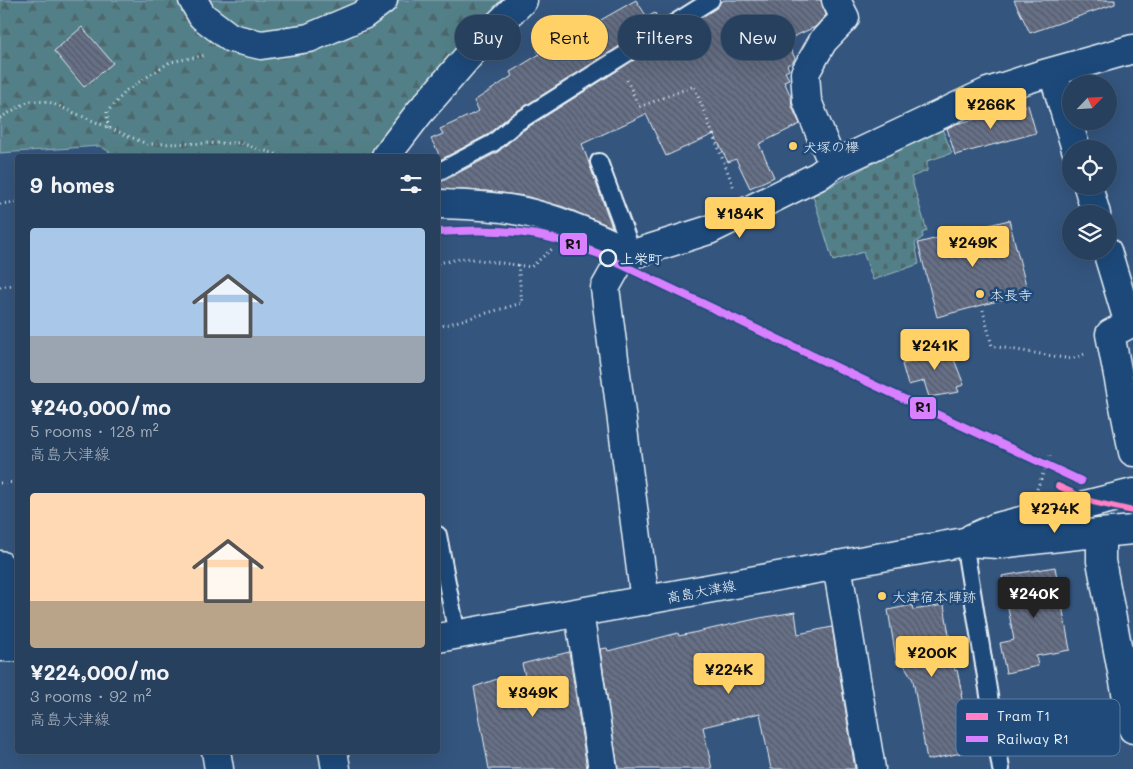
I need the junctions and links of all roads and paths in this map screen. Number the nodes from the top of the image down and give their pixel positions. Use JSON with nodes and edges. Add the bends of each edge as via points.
{"nodes":[{"id":1,"x":194,"y":0,"type":"edge"},
{"id":2,"x":383,"y":0,"type":"edge"},
{"id":3,"x":523,"y":0,"type":"edge"},
{"id":4,"x":711,"y":0,"type":"edge"},
{"id":5,"x":836,"y":0,"type":"edge"},
{"id":6,"x":687,"y":15,"type":"edge"},
{"id":7,"x":231,"y":38,"type":"junction"},
{"id":8,"x":1133,"y":49,"type":"edge"},
{"id":9,"x":618,"y":59,"type":"edge"},
{"id":10,"x":618,"y":60,"type":"edge"},
{"id":11,"x":1054,"y":73,"type":"junction"},
{"id":12,"x":0,"y":118,"type":"edge"},
{"id":13,"x":108,"y":128,"type":"junction"},
{"id":14,"x":1073,"y":140,"type":"edge"},
{"id":15,"x":275,"y":154,"type":"edge"},
{"id":16,"x":388,"y":154,"type":"edge"},
{"id":17,"x":598,"y":162,"type":"dead end"},
{"id":18,"x":833,"y":165,"type":"junction"},
{"id":19,"x":440,"y":171,"type":"edge"},
{"id":20,"x":15,"y":202,"type":"edge"},
{"id":21,"x":0,"y":204,"type":"edge"},
{"id":22,"x":440,"y":204,"type":"edge"},
{"id":23,"x":744,"y":213,"type":"junction"},
{"id":24,"x":633,"y":254,"type":"junction"},
{"id":25,"x":1110,"y":260,"type":"edge"},
{"id":26,"x":440,"y":263,"type":"edge"},
{"id":27,"x":518,"y":264,"type":"junction"},
{"id":28,"x":530,"y":267,"type":"dead end"},
{"id":29,"x":15,"y":284,"type":"edge"},
{"id":30,"x":0,"y":287,"type":"edge"},
{"id":31,"x":983,"y":310,"type":"dead end"},
{"id":32,"x":1131,"y":324,"type":"edge"},
{"id":33,"x":440,"y":326,"type":"edge"},
{"id":34,"x":1112,"y":346,"type":"junction"},
{"id":35,"x":1133,"y":452,"type":"edge"},
{"id":36,"x":15,"y":482,"type":"edge"},
{"id":37,"x":0,"y":484,"type":"edge"},
{"id":38,"x":1133,"y":493,"type":"edge"},
{"id":39,"x":1133,"y":530,"type":"edge"},
{"id":40,"x":1101,"y":533,"type":"junction"},
{"id":41,"x":964,"y":542,"type":"junction"},
{"id":42,"x":440,"y":557,"type":"edge"},
{"id":43,"x":0,"y":565,"type":"edge"},
{"id":44,"x":837,"y":565,"type":"junction"},
{"id":45,"x":645,"y":601,"type":"junction"},
{"id":46,"x":579,"y":613,"type":"junction"},
{"id":47,"x":447,"y":636,"type":"edge"},
{"id":48,"x":9,"y":647,"type":"edge"},
{"id":49,"x":990,"y":699,"type":"edge"},
{"id":50,"x":1133,"y":729,"type":"edge"},
{"id":51,"x":216,"y":754,"type":"edge"},
{"id":52,"x":334,"y":754,"type":"edge"},
{"id":53,"x":999,"y":756,"type":"edge"},
{"id":54,"x":219,"y":769,"type":"edge"},
{"id":55,"x":336,"y":769,"type":"edge"},
{"id":56,"x":603,"y":769,"type":"edge"},
{"id":57,"x":872,"y":769,"type":"edge"},
{"id":58,"x":1001,"y":769,"type":"edge"}],
"edges":[{"from":1,"to":7,"type":"street","via":[[202,16]]},
{"from":2,"to":7,"type":"street","via":[[363,15],[308,38],[262,45]]},
{"from":3,"to":16,"type":"street","via":[[448,79]]},
{"from":4,"to":6,"type":"lane"},
{"from":5,"to":18,"type":"street","via":[[845,18],[823,41],[805,73],[807,101]]},
{"from":7,"to":13,"type":"path","via":[[224,51],[170,62],[127,90],[108,112]]},
{"from":8,"to":11,"type":"street"},
{"from":9,"to":19,"type":"lane","via":[[516,123],[493,143]]},
{"from":10,"to":23,"type":"path","via":[[638,107],[694,86]]},
{"from":11,"to":14,"type":"street"},
{"from":11,"to":18,"type":"street","via":[[988,92]]},
{"from":12,"to":13,"type":"path","via":[[29,101],[49,102]]},
{"from":13,"to":15,"type":"path","via":[[147,144],[240,144]]},
{"from":17,"to":24,"type":"lane"},
{"from":18,"to":23,"type":"street","via":[[818,176]]},
{"from":20,"to":21,"type":"path"},
{"from":22,"to":24,"type":"street","via":[[490,206],[533,214],[578,229]]},
{"from":23,"to":24,"type":"street","via":[[709,230]]},
{"from":24,"to":45,"type":"street","via":[[619,264],[605,288]]},
{"from":25,"to":32,"type":"street"},
{"from":26,"to":27,"type":"path","via":[[465,258]]},
{"from":27,"to":28,"type":"path"},
{"from":27,"to":33,"type":"path","via":[[522,304]]},
{"from":29,"to":30,"type":"path"},
{"from":31,"to":34,"type":"path","via":[[992,346],[1071,359]]},
{"from":32,"to":34,"type":"street","via":[[1110,334]]},
{"from":34,"to":35,"type":"street"},
{"from":36,"to":37,"type":"path"},
{"from":38,"to":41,"type":"street","name":"高島大津線","via":[[997,527]]},
{"from":39,"to":40,"type":"street","name":"高島大津線"},
{"from":40,"to":41,"type":"street","name":"高島大津線","via":[[999,544]]},
{"from":40,"to":50,"type":"street","via":[[1101,562]]},
{"from":41,"to":44,"type":"street","name":"高島大津線"},
{"from":41,"to":49,"type":"lane"},
{"from":42,"to":47,"type":"lane"},
{"from":43,"to":48,"type":"street"},
{"from":44,"to":45,"type":"street","name":"高島大津線"},
{"from":44,"to":57,"type":"street"},
{"from":45,"to":46,"type":"street","name":"高島大津線"},
{"from":46,"to":47,"type":"street","name":"高島大津線"},
{"from":46,"to":56,"type":"street"},
{"from":51,"to":54,"type":"street"},
{"from":52,"to":55,"type":"street"},
{"from":53,"to":58,"type":"lane"}]}
